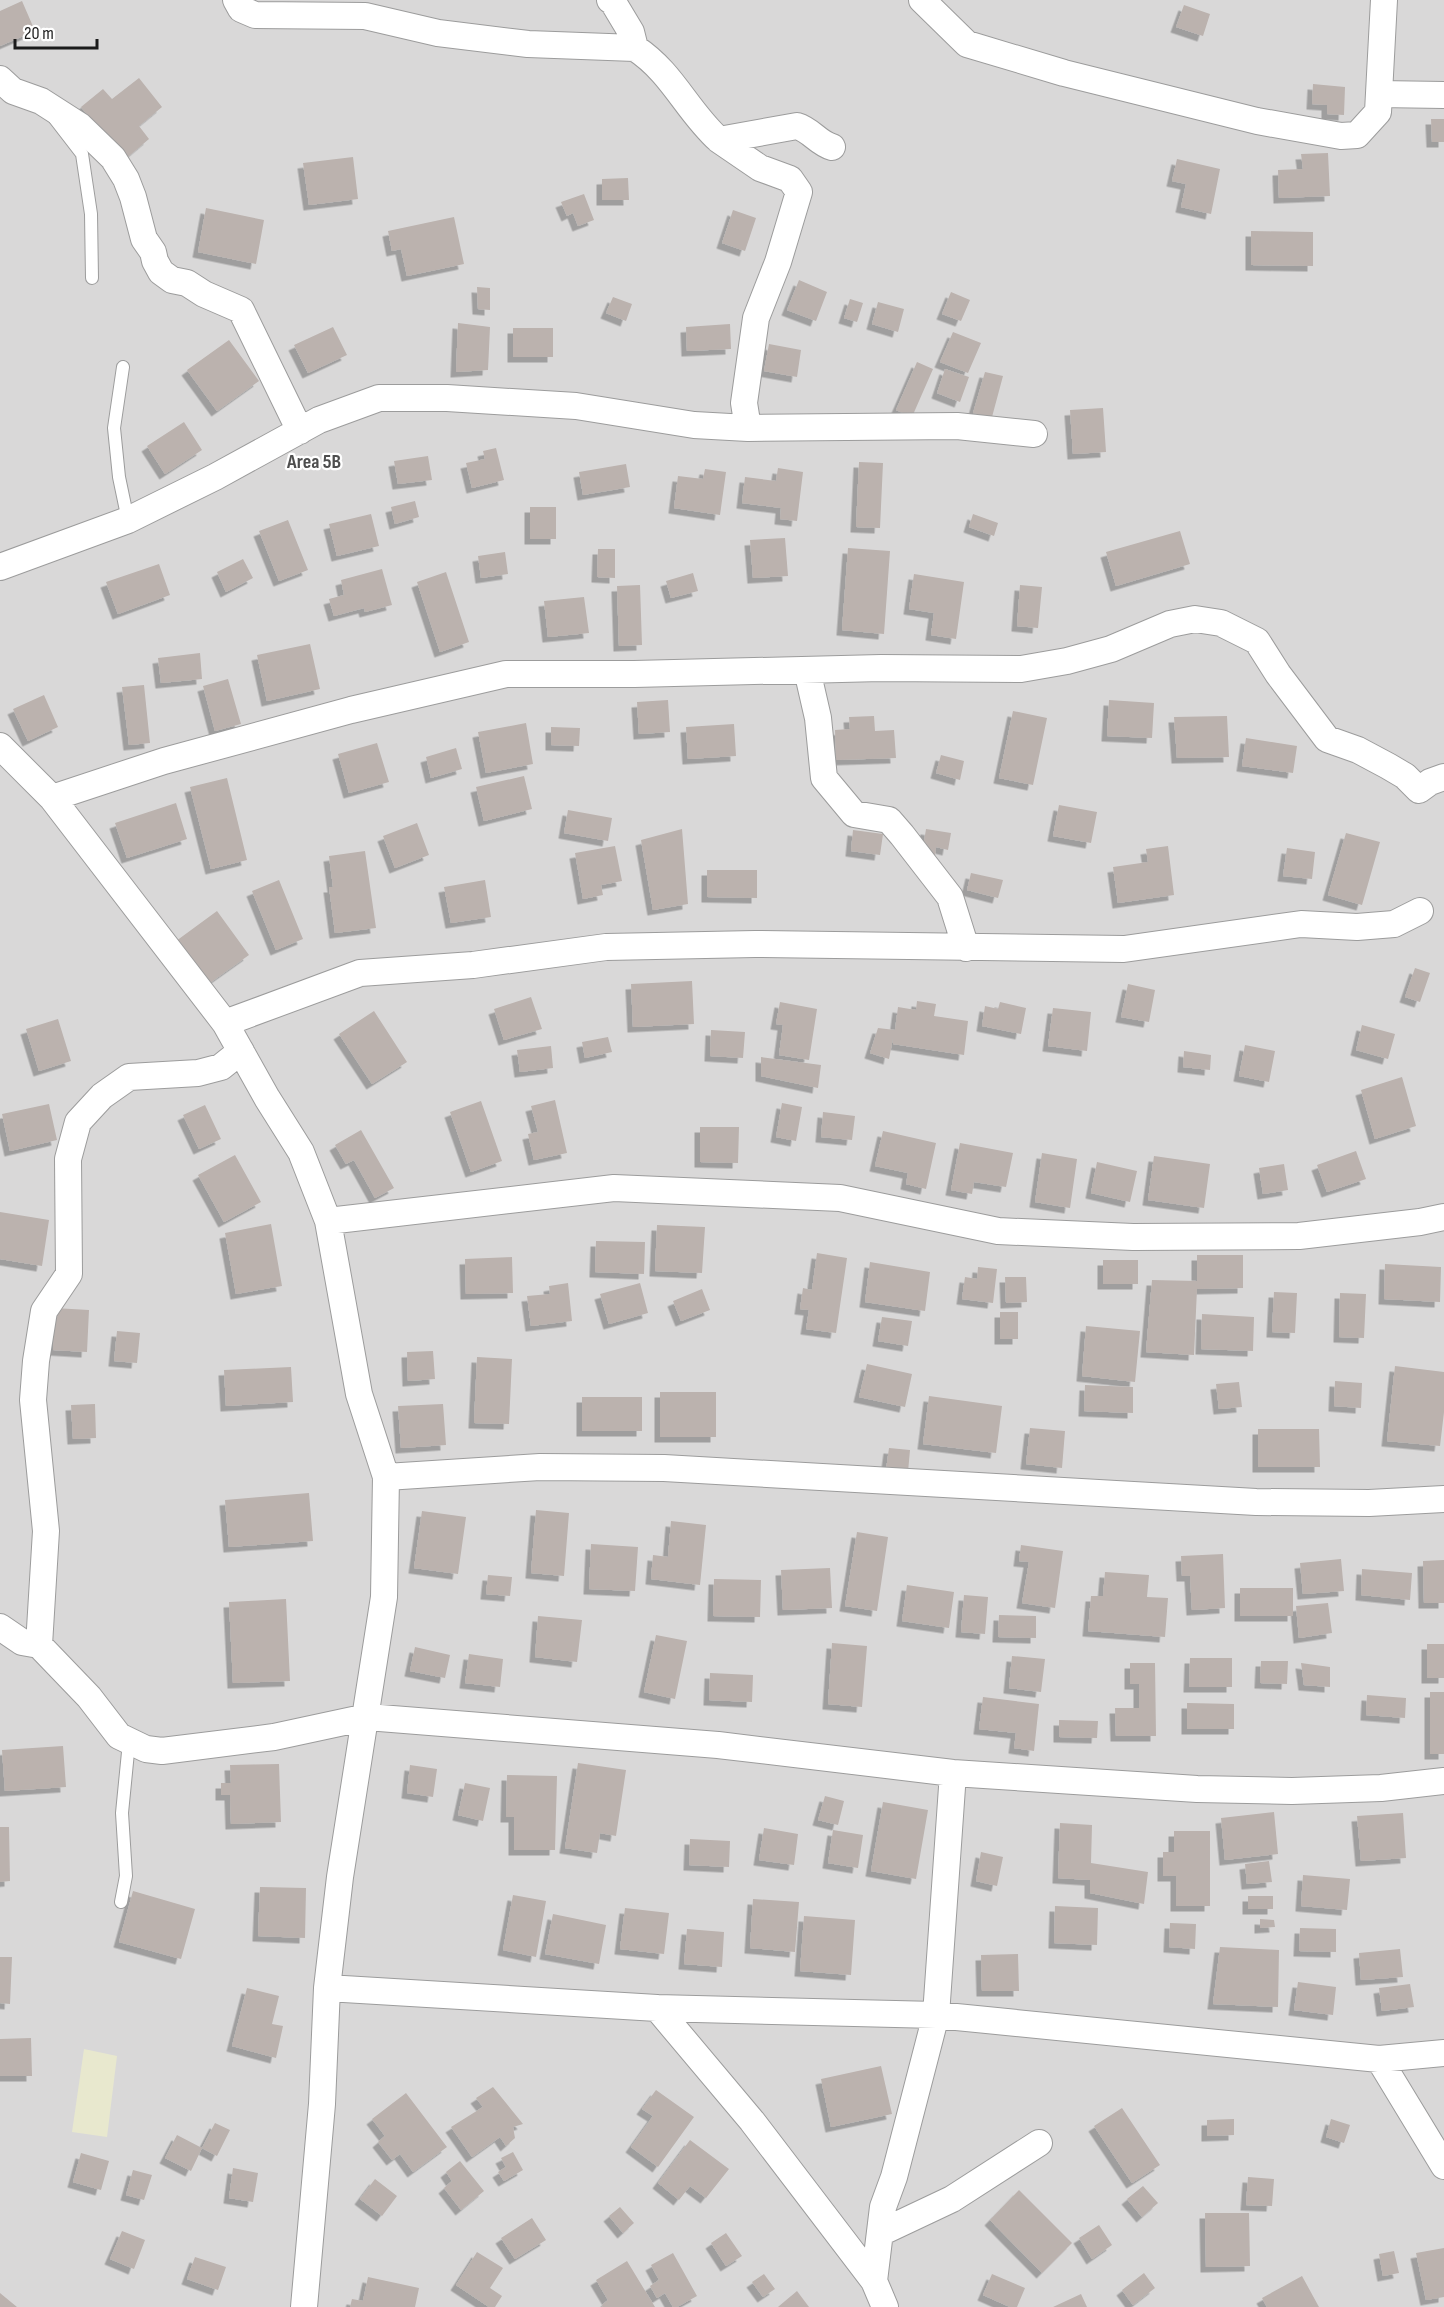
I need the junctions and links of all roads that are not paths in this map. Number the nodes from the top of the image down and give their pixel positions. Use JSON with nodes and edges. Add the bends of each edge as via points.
{"nodes":[{"id":1,"x":236,"y":0,"type":"edge"},
{"id":2,"x":610,"y":0,"type":"edge"},
{"id":3,"x":922,"y":0,"type":"edge"},
{"id":4,"x":1384,"y":0,"type":"edge"},
{"id":5,"x":635,"y":48,"type":"junction"},
{"id":6,"x":0,"y":79,"type":"edge"},
{"id":7,"x":1379,"y":94,"type":"junction"},
{"id":8,"x":1444,"y":95,"type":"edge"},
{"id":9,"x":41,"y":101,"type":"junction"},
{"id":10,"x":719,"y":140,"type":"junction"},
{"id":11,"x":832,"y":147,"type":"dead end"},
{"id":12,"x":92,"y":278,"type":"dead end"},
{"id":13,"x":123,"y":367,"type":"dead end"},
{"id":14,"x":748,"y":428,"type":"junction"},
{"id":15,"x":300,"y":431,"type":"junction"},
{"id":16,"x":1034,"y":434,"type":"dead end"},
{"id":17,"x":128,"y":520,"type":"junction"},
{"id":18,"x":0,"y":567,"type":"edge"},
{"id":19,"x":807,"y":670,"type":"junction"},
{"id":20,"x":0,"y":746,"type":"edge"},
{"id":21,"x":1444,"y":777,"type":"edge"},
{"id":22,"x":52,"y":798,"type":"junction"},
{"id":23,"x":1420,"y":911,"type":"dead end"},
{"id":24,"x":966,"y":948,"type":"junction"},
{"id":25,"x":225,"y":1023,"type":"junction"},
{"id":26,"x":241,"y":1051,"type":"junction"},
{"id":27,"x":1444,"y":1217,"type":"edge"},
{"id":28,"x":328,"y":1221,"type":"junction"},
{"id":29,"x":386,"y":1477,"type":"junction"},
{"id":30,"x":1444,"y":1499,"type":"edge"},
{"id":31,"x":0,"y":1627,"type":"edge"},
{"id":32,"x":39,"y":1645,"type":"junction"},
{"id":33,"x":367,"y":1717,"type":"junction"},
{"id":34,"x":129,"y":1742,"type":"junction"},
{"id":35,"x":953,"y":1773,"type":"junction"},
{"id":36,"x":1444,"y":1781,"type":"edge"},
{"id":37,"x":121,"y":1902,"type":"dead end"},
{"id":38,"x":327,"y":1988,"type":"junction"},
{"id":39,"x":657,"y":2008,"type":"junction"},
{"id":40,"x":936,"y":2015,"type":"junction"},
{"id":41,"x":1444,"y":2053,"type":"edge"},
{"id":42,"x":1379,"y":2059,"type":"junction"},
{"id":43,"x":1039,"y":2143,"type":"dead end"},
{"id":44,"x":1444,"y":2166,"type":"edge"},
{"id":45,"x":879,"y":2232,"type":"junction"},
{"id":46,"x":874,"y":2281,"type":"junction"},
{"id":47,"x":304,"y":2307,"type":"edge"},
{"id":48,"x":885,"y":2307,"type":"edge"}],
"edges":[{"from":1,"to":5,"type":"street","via":[[241,9],[255,15],[365,16],[438,33],[528,44]]},
{"from":2,"to":5,"type":"street","via":[[631,32]]},
{"from":3,"to":7,"type":"street","via":[[967,44],[1064,73],[1257,121],[1341,136],[1357,135],[1378,112]]},
{"from":4,"to":7,"type":"street"},
{"from":5,"to":10,"type":"street","via":[[668,76],[703,126]]},
{"from":6,"to":9,"type":"street","via":[[13,90]]},
{"from":7,"to":8,"type":"street"},
{"from":9,"to":12,"type":"lane","via":[[82,154],[91,214]]},
{"from":9,"to":15,"type":"street","via":[[80,126],[113,158],[126,179],[144,239],[161,272],[241,310]]},
{"from":10,"to":11,"type":"street","via":[[797,126],[821,144]]},
{"from":10,"to":14,"type":"street","via":[[760,168],[790,179],[799,192],[756,318],[744,403]]},
{"from":13,"to":17,"type":"lane","via":[[114,428]]},
{"from":14,"to":15,"type":"street","via":[[694,425],[576,406],[379,398]]},
{"from":14,"to":16,"type":"street","via":[[957,426]]},
{"from":15,"to":17,"type":"street"},
{"from":17,"to":18,"type":"street"},
{"from":19,"to":21,"type":"street","via":[[1021,669],[1112,649],[1170,624],[1195,619],[1221,623],[1257,641],[1327,739],[1388,766],[1419,790]]},
{"from":19,"to":22,"type":"street","via":[[506,674],[164,761]]},
{"from":19,"to":24,"type":"street","via":[[818,718],[824,778],[854,814],[889,820],[902,835],[950,897]]},
{"from":20,"to":22,"type":"street"},
{"from":22,"to":25,"type":"street"},
{"from":23,"to":24,"type":"street","via":[[1394,924],[1301,924],[1124,949]]},
{"from":24,"to":25,"type":"street","via":[[755,944],[606,947],[473,965],[360,973]]},
{"from":25,"to":26,"type":"street"},
{"from":26,"to":28,"type":"street","via":[[301,1152]]},
{"from":26,"to":32,"type":"street","via":[[221,1067],[198,1073],[129,1077],[102,1096],[78,1122],[68,1159],[69,1274],[44,1311],[33,1400],[46,1531]]},
{"from":27,"to":28,"type":"street","via":[[1299,1236],[1133,1237],[998,1231],[840,1198],[614,1188]]},
{"from":28,"to":29,"type":"street","via":[[358,1394]]},
{"from":29,"to":30,"type":"street","via":[[540,1467],[664,1468],[1256,1502]]},
{"from":29,"to":33,"type":"street","via":[[384,1598]]},
{"from":31,"to":32,"type":"street","via":[[22,1642]]},
{"from":32,"to":34,"type":"street","via":[[89,1697],[119,1736]]},
{"from":33,"to":34,"type":"street","via":[[274,1737],[162,1751]]},
{"from":33,"to":35,"type":"street","via":[[718,1745]]},
{"from":33,"to":38,"type":"street","via":[[340,1877]]},
{"from":34,"to":37,"type":"lane","via":[[122,1813],[126,1876]]},
{"from":35,"to":36,"type":"street","via":[[1197,1789],[1292,1791]]},
{"from":35,"to":40,"type":"street"},
{"from":38,"to":39,"type":"street"},
{"from":38,"to":47,"type":"street","via":[[322,2104]]},
{"from":39,"to":40,"type":"street"},
{"from":39,"to":46,"type":"street","via":[[752,2121]]},
{"from":40,"to":42,"type":"street"},
{"from":40,"to":45,"type":"street"},
{"from":41,"to":42,"type":"street"},
{"from":42,"to":44,"type":"street"},
{"from":43,"to":45,"type":"street","via":[[952,2199]]},
{"from":45,"to":46,"type":"street"},
{"from":46,"to":48,"type":"street"}]}
